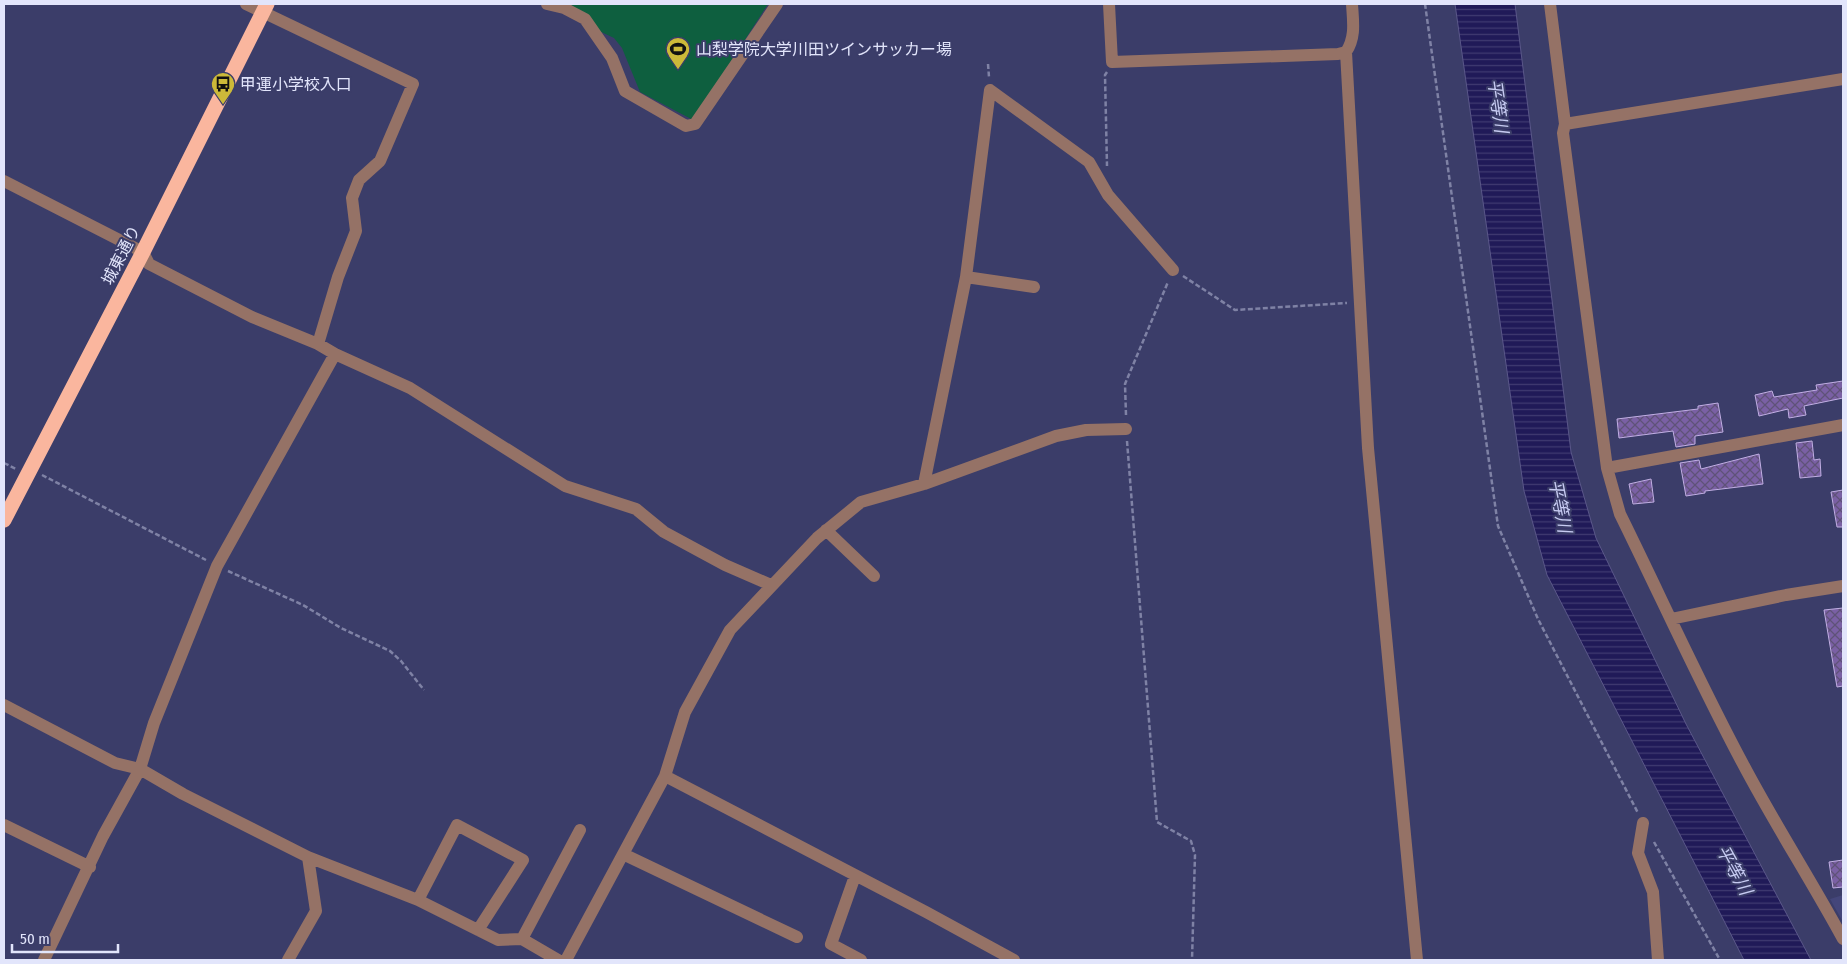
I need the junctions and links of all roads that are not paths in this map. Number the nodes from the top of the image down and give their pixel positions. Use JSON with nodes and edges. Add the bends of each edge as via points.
{"nodes":[{"id":1,"x":246,"y":4,"type":"edge"},
{"id":2,"x":547,"y":4,"type":"edge"},
{"id":3,"x":777,"y":4,"type":"edge"},
{"id":4,"x":1109,"y":4,"type":"edge"},
{"id":5,"x":1352,"y":4,"type":"edge"},
{"id":6,"x":1550,"y":4,"type":"edge"},
{"id":7,"x":265,"y":8,"type":"edge"},
{"id":8,"x":1346,"y":52,"type":"junction"},
{"id":9,"x":1843,"y":79,"type":"edge"},
{"id":10,"x":1570,"y":124,"type":"junction"},
{"id":11,"x":4,"y":181,"type":"edge"},
{"id":12,"x":143,"y":252,"type":"junction"},
{"id":13,"x":1173,"y":270,"type":"road end"},
{"id":14,"x":966,"y":277,"type":"junction"},
{"id":15,"x":1034,"y":287,"type":"dead end"},
{"id":16,"x":318,"y":344,"type":"junction"},
{"id":17,"x":335,"y":354,"type":"junction"},
{"id":18,"x":1843,"y":425,"type":"edge"},
{"id":19,"x":1126,"y":429,"type":"road end"},
{"id":20,"x":1607,"y":468,"type":"junction"},
{"id":21,"x":924,"y":484,"type":"junction"},
{"id":22,"x":4,"y":520,"type":"edge"},
{"id":23,"x":826,"y":530,"type":"junction"},
{"id":24,"x":874,"y":576,"type":"dead end"},
{"id":25,"x":771,"y":585,"type":"junction"},
{"id":26,"x":1843,"y":586,"type":"edge"},
{"id":27,"x":1671,"y":619,"type":"junction"},
{"id":28,"x":4,"y":705,"type":"edge"},
{"id":29,"x":140,"y":769,"type":"junction"},
{"id":30,"x":665,"y":776,"type":"junction"},
{"id":31,"x":1643,"y":823,"type":"road end"},
{"id":32,"x":4,"y":825,"type":"edge"},
{"id":33,"x":580,"y":830,"type":"dead end"},
{"id":34,"x":623,"y":854,"type":"junction"},
{"id":35,"x":308,"y":857,"type":"junction"},
{"id":36,"x":90,"y":867,"type":"junction"},
{"id":37,"x":855,"y":876,"type":"junction"},
{"id":38,"x":418,"y":900,"type":"junction"},
{"id":39,"x":478,"y":930,"type":"junction"},
{"id":40,"x":796,"y":937,"type":"dead end"},
{"id":41,"x":522,"y":938,"type":"junction"},
{"id":42,"x":1843,"y":939,"type":"edge"},
{"id":43,"x":44,"y":960,"type":"edge"},
{"id":44,"x":288,"y":960,"type":"edge"},
{"id":45,"x":558,"y":960,"type":"edge"},
{"id":46,"x":566,"y":960,"type":"edge"},
{"id":47,"x":860,"y":960,"type":"edge"},
{"id":48,"x":1014,"y":960,"type":"edge"},
{"id":49,"x":1417,"y":960,"type":"edge"},
{"id":50,"x":1658,"y":960,"type":"edge"}],
"edges":[{"from":1,"to":7,"type":"street"},
{"from":2,"to":3,"type":"street","via":[[586,19],[612,58],[624,91],[686,126],[694,124]]},
{"from":4,"to":8,"type":"street","via":[[1112,62]]},
{"from":5,"to":8,"type":"street","via":[[1352,43]]},
{"from":6,"to":10,"type":"street"},
{"from":7,"to":12,"type":"highway","name":"城東通り"},
{"from":7,"to":16,"type":"street","via":[[413,84],[380,161],[359,180],[352,198],[356,231]]},
{"from":8,"to":49,"type":"street","via":[[1368,448]]},
{"from":9,"to":10,"type":"street"},
{"from":10,"to":20,"type":"street","via":[[1563,133]]},
{"from":11,"to":12,"type":"street"},
{"from":12,"to":16,"type":"street","via":[[149,264],[252,317]]},
{"from":12,"to":22,"type":"highway","name":"城東通り"},
{"from":13,"to":14,"type":"street","via":[[1108,194],[1090,162],[990,90]]},
{"from":14,"to":15,"type":"street"},
{"from":14,"to":21,"type":"street"},
{"from":16,"to":17,"type":"street"},
{"from":17,"to":25,"type":"street","via":[[410,388],[565,486],[636,509],[664,532]]},
{"from":17,"to":29,"type":"street","via":[[217,566],[154,723]]},
{"from":18,"to":20,"type":"street"},
{"from":19,"to":21,"type":"street","via":[[1086,430],[1056,436]]},
{"from":20,"to":27,"type":"street","via":[[1620,514]]},
{"from":21,"to":23,"type":"street","via":[[861,502]]},
{"from":23,"to":24,"type":"street"},
{"from":23,"to":25,"type":"street"},
{"from":25,"to":30,"type":"street","via":[[730,630],[685,712]]},
{"from":26,"to":27,"type":"street"},
{"from":27,"to":42,"type":"street","via":[[1743,764]]},
{"from":28,"to":29,"type":"street","via":[[115,763]]},
{"from":29,"to":35,"type":"street"},
{"from":29,"to":36,"type":"street"},
{"from":30,"to":34,"type":"street"},
{"from":30,"to":37,"type":"street"},
{"from":31,"to":50,"type":"street","via":[[1638,853],[1653,892]]},
{"from":32,"to":36,"type":"street"},
{"from":33,"to":41,"type":"street"},
{"from":34,"to":40,"type":"street"},
{"from":34,"to":46,"type":"street"},
{"from":35,"to":38,"type":"street"},
{"from":35,"to":44,"type":"street","via":[[316,912]]},
{"from":36,"to":43,"type":"street"},
{"from":37,"to":47,"type":"street","via":[[831,944]]},
{"from":37,"to":48,"type":"street"},
{"from":38,"to":39,"type":"street"},
{"from":38,"to":39,"type":"street","via":[[457,825],[523,860]]},
{"from":39,"to":41,"type":"street","via":[[498,940]]},
{"from":41,"to":45,"type":"street"}]}
